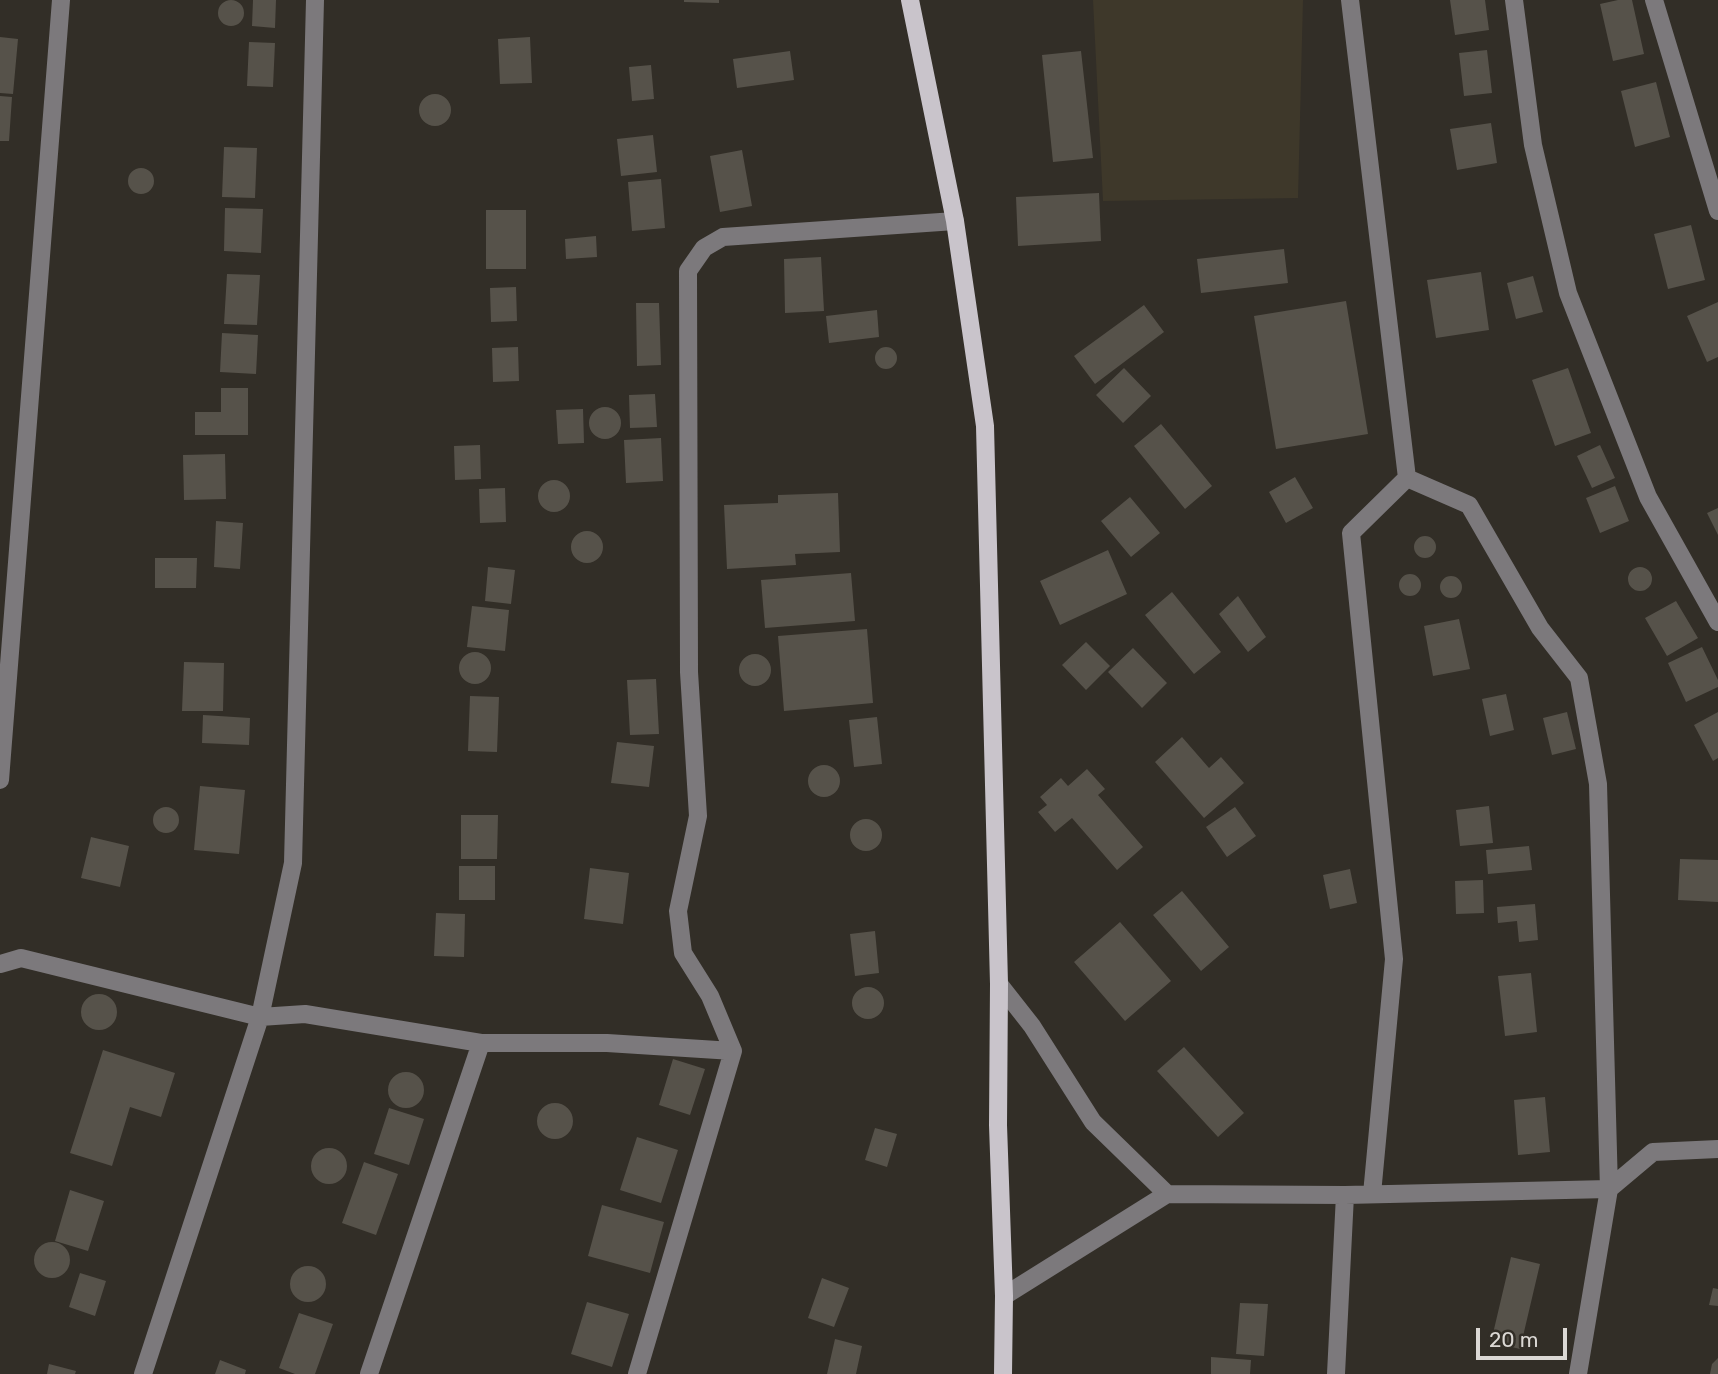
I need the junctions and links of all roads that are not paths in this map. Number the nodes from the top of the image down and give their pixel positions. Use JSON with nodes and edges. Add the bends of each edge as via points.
{"nodes":[{"id":1,"x":61,"y":0,"type":"edge"},
{"id":2,"x":316,"y":0,"type":"edge"},
{"id":3,"x":910,"y":0,"type":"edge"},
{"id":4,"x":1350,"y":0,"type":"edge"},
{"id":5,"x":1514,"y":0,"type":"edge"},
{"id":6,"x":1654,"y":0,"type":"edge"},
{"id":7,"x":1718,"y":211,"type":"edge"},
{"id":8,"x":955,"y":221,"type":"junction"},
{"id":9,"x":1407,"y":478,"type":"junction"},
{"id":10,"x":1718,"y":622,"type":"edge"},
{"id":11,"x":0,"y":780,"type":"edge"},
{"id":12,"x":0,"y":964,"type":"edge"},
{"id":13,"x":999,"y":984,"type":"junction"},
{"id":14,"x":260,"y":1017,"type":"junction"},
{"id":15,"x":481,"y":1042,"type":"junction"},
{"id":16,"x":733,"y":1051,"type":"junction"},
{"id":17,"x":1718,"y":1149,"type":"edge"},
{"id":18,"x":1609,"y":1189,"type":"junction"},
{"id":19,"x":1167,"y":1194,"type":"junction"},
{"id":20,"x":1372,"y":1194,"type":"junction"},
{"id":21,"x":1345,"y":1195,"type":"junction"},
{"id":22,"x":1004,"y":1296,"type":"junction"},
{"id":23,"x":143,"y":1374,"type":"edge"},
{"id":24,"x":369,"y":1374,"type":"edge"},
{"id":25,"x":637,"y":1374,"type":"edge"},
{"id":26,"x":1003,"y":1374,"type":"edge"},
{"id":27,"x":1336,"y":1374,"type":"edge"},
{"id":28,"x":1578,"y":1374,"type":"edge"}],
"edges":[{"from":1,"to":11,"type":"street"},
{"from":2,"to":14,"type":"street","via":[[293,863]]},
{"from":3,"to":8,"type":"main road"},
{"from":4,"to":9,"type":"street"},
{"from":5,"to":10,"type":"street","via":[[1533,145],[1568,293],[1648,497]]},
{"from":6,"to":7,"type":"street"},
{"from":8,"to":13,"type":"main road","via":[[985,426]]},
{"from":8,"to":16,"type":"street","via":[[723,237],[704,248],[688,271],[689,672],[698,816],[678,911],[684,953],[710,996]]},
{"from":9,"to":18,"type":"street","via":[[1469,505],[1539,628],[1579,678],[1598,784]]},
{"from":9,"to":20,"type":"street","via":[[1351,533],[1394,959]]},
{"from":12,"to":14,"type":"street","via":[[21,958]]},
{"from":13,"to":19,"type":"street","via":[[1032,1026],[1093,1122]]},
{"from":13,"to":22,"type":"main road"},
{"from":14,"to":15,"type":"street","via":[[305,1014]]},
{"from":14,"to":23,"type":"street"},
{"from":15,"to":16,"type":"street"},
{"from":15,"to":24,"type":"street"},
{"from":16,"to":25,"type":"street"},
{"from":17,"to":18,"type":"street","via":[[1653,1152]]},
{"from":18,"to":20,"type":"street"},
{"from":18,"to":28,"type":"street"},
{"from":19,"to":21,"type":"street"},
{"from":19,"to":22,"type":"street"},
{"from":20,"to":21,"type":"street"},
{"from":21,"to":27,"type":"street"},
{"from":22,"to":26,"type":"main road"}]}
